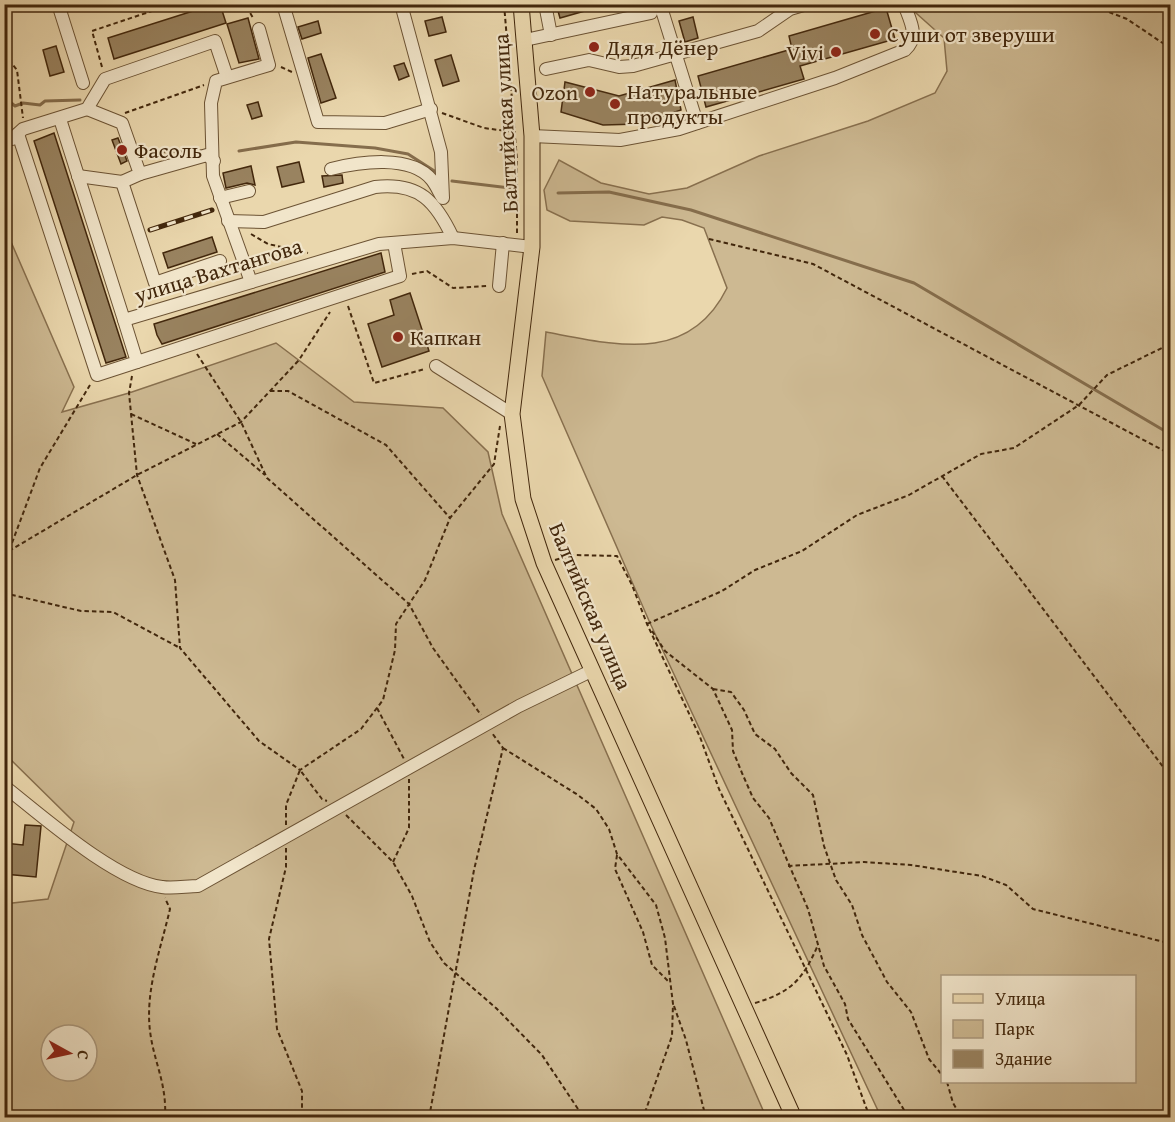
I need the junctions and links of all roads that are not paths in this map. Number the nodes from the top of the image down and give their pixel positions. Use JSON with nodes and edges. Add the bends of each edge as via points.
{"nodes":[{"id":1,"x":58,"y":4,"type":"edge"},
{"id":2,"x":284,"y":4,"type":"edge"},
{"id":3,"x":401,"y":4,"type":"edge"},
{"id":4,"x":521,"y":4,"type":"edge"},
{"id":5,"x":545,"y":4,"type":"edge"},
{"id":6,"x":649,"y":4,"type":"edge"},
{"id":7,"x":660,"y":4,"type":"edge"},
{"id":8,"x":807,"y":4,"type":"edge"},
{"id":9,"x":904,"y":4,"type":"edge"},
{"id":10,"x":259,"y":29,"type":"road end"},
{"id":11,"x":551,"y":35,"type":"junction"},
{"id":12,"x":525,"y":40,"type":"junction"},
{"id":13,"x":676,"y":55,"type":"junction"},
{"id":14,"x":546,"y":69,"type":"dead end"},
{"id":15,"x":221,"y":79,"type":"junction"},
{"id":16,"x":83,"y":83,"type":"dead end"},
{"id":17,"x":87,"y":109,"type":"junction"},
{"id":18,"x":430,"y":109,"type":"junction"},
{"id":19,"x":60,"y":119,"type":"junction"},
{"id":20,"x":697,"y":123,"type":"junction"},
{"id":21,"x":532,"y":136,"type":"junction"},
{"id":22,"x":214,"y":162,"type":"junction"},
{"id":23,"x":331,"y":169,"type":"dead end"},
{"id":24,"x":140,"y":174,"type":"junction"},
{"id":25,"x":78,"y":176,"type":"junction"},
{"id":26,"x":122,"y":182,"type":"junction"},
{"id":27,"x":249,"y":191,"type":"dead end"},
{"id":28,"x":220,"y":198,"type":"junction"},
{"id":29,"x":443,"y":198,"type":"junction"},
{"id":30,"x":228,"y":221,"type":"junction"},
{"id":31,"x":453,"y":238,"type":"junction"},
{"id":32,"x":394,"y":243,"type":"junction"},
{"id":33,"x":503,"y":243,"type":"junction"},
{"id":34,"x":525,"y":246,"type":"junction"},
{"id":35,"x":220,"y":261,"type":"dead end"},
{"id":36,"x":251,"y":282,"type":"junction"},
{"id":37,"x":499,"y":286,"type":"road end"},
{"id":38,"x":124,"y":320,"type":"junction"},
{"id":39,"x":137,"y":362,"type":"junction"},
{"id":40,"x":436,"y":366,"type":"road end"},
{"id":41,"x":507,"y":411,"type":"junction"},
{"id":42,"x":592,"y":670,"type":"junction"},
{"id":43,"x":4,"y":786,"type":"edge"},
{"id":44,"x":794,"y":1118,"type":"edge"}],
"edges":[{"from":1,"to":16,"type":"street"},
{"from":2,"to":18,"type":"street","via":[[315,118],[322,123],[385,123]]},
{"from":3,"to":18,"type":"street"},
{"from":4,"to":12,"type":"main road","name":"Балтийская улица"},
{"from":5,"to":11,"type":"street"},
{"from":6,"to":11,"type":"street","via":[[651,13]]},
{"from":7,"to":13,"type":"street"},
{"from":8,"to":13,"type":"street","via":[[790,9],[758,32]]},
{"from":9,"to":20,"type":"street","via":[[914,37],[905,50],[835,78]]},
{"from":10,"to":15,"type":"street","via":[[269,65]]},
{"from":11,"to":12,"type":"street"},
{"from":12,"to":21,"type":"main road","name":"Балтийская улица"},
{"from":13,"to":14,"type":"street","via":[[633,66],[589,60]]},
{"from":13,"to":20,"type":"street"},
{"from":15,"to":17,"type":"street","via":[[215,41],[105,79]]},
{"from":15,"to":22,"type":"street","via":[[210,104]]},
{"from":17,"to":19,"type":"street"},
{"from":17,"to":24,"type":"street","via":[[122,123]]},
{"from":18,"to":29,"type":"street","via":[[441,152]]},
{"from":19,"to":25,"type":"street","name":"улица Вахтангова"},
{"from":19,"to":39,"type":"street","via":[[23,129],[15,137],[97,375]]},
{"from":20,"to":21,"type":"street","via":[[620,140]]},
{"from":21,"to":34,"type":"main road","name":"Балтийская улица"},
{"from":22,"to":24,"type":"street","via":[[207,155]]},
{"from":22,"to":28,"type":"street","via":[[213,176]]},
{"from":23,"to":29,"type":"street","via":[[374,164],[409,166],[432,179]]},
{"from":24,"to":26,"type":"street"},
{"from":25,"to":26,"type":"street"},
{"from":25,"to":38,"type":"street","name":"улица Вахтангова"},
{"from":26,"to":35,"type":"street","via":[[155,283]]},
{"from":27,"to":28,"type":"street"},
{"from":28,"to":30,"type":"street"},
{"from":29,"to":31,"type":"street"},
{"from":30,"to":31,"type":"street","via":[[264,222],[388,185],[404,187],[429,200],[439,210]]},
{"from":30,"to":36,"type":"street"},
{"from":31,"to":32,"type":"street","name":"улица Вахтангова"},
{"from":31,"to":33,"type":"street","name":"улица Вахтангова"},
{"from":32,"to":36,"type":"street","name":"улица Вахтангова"},
{"from":32,"to":39,"type":"street","via":[[400,276]]},
{"from":33,"to":34,"type":"street","name":"улица Вахтангова"},
{"from":33,"to":37,"type":"street"},
{"from":34,"to":41,"type":"main road","name":"Балтийская улица"},
{"from":36,"to":38,"type":"street","name":"улица Вахтангова"},
{"from":38,"to":39,"type":"street"},
{"from":40,"to":41,"type":"street"},
{"from":41,"to":42,"type":"main road","name":"Балтийская улица","via":[[523,499],[544,563]]},
{"from":42,"to":43,"type":"street","via":[[198,885],[161,887],[126,874],[76,843]]},
{"from":42,"to":44,"type":"main road","name":"Балтийская улица"}]}
